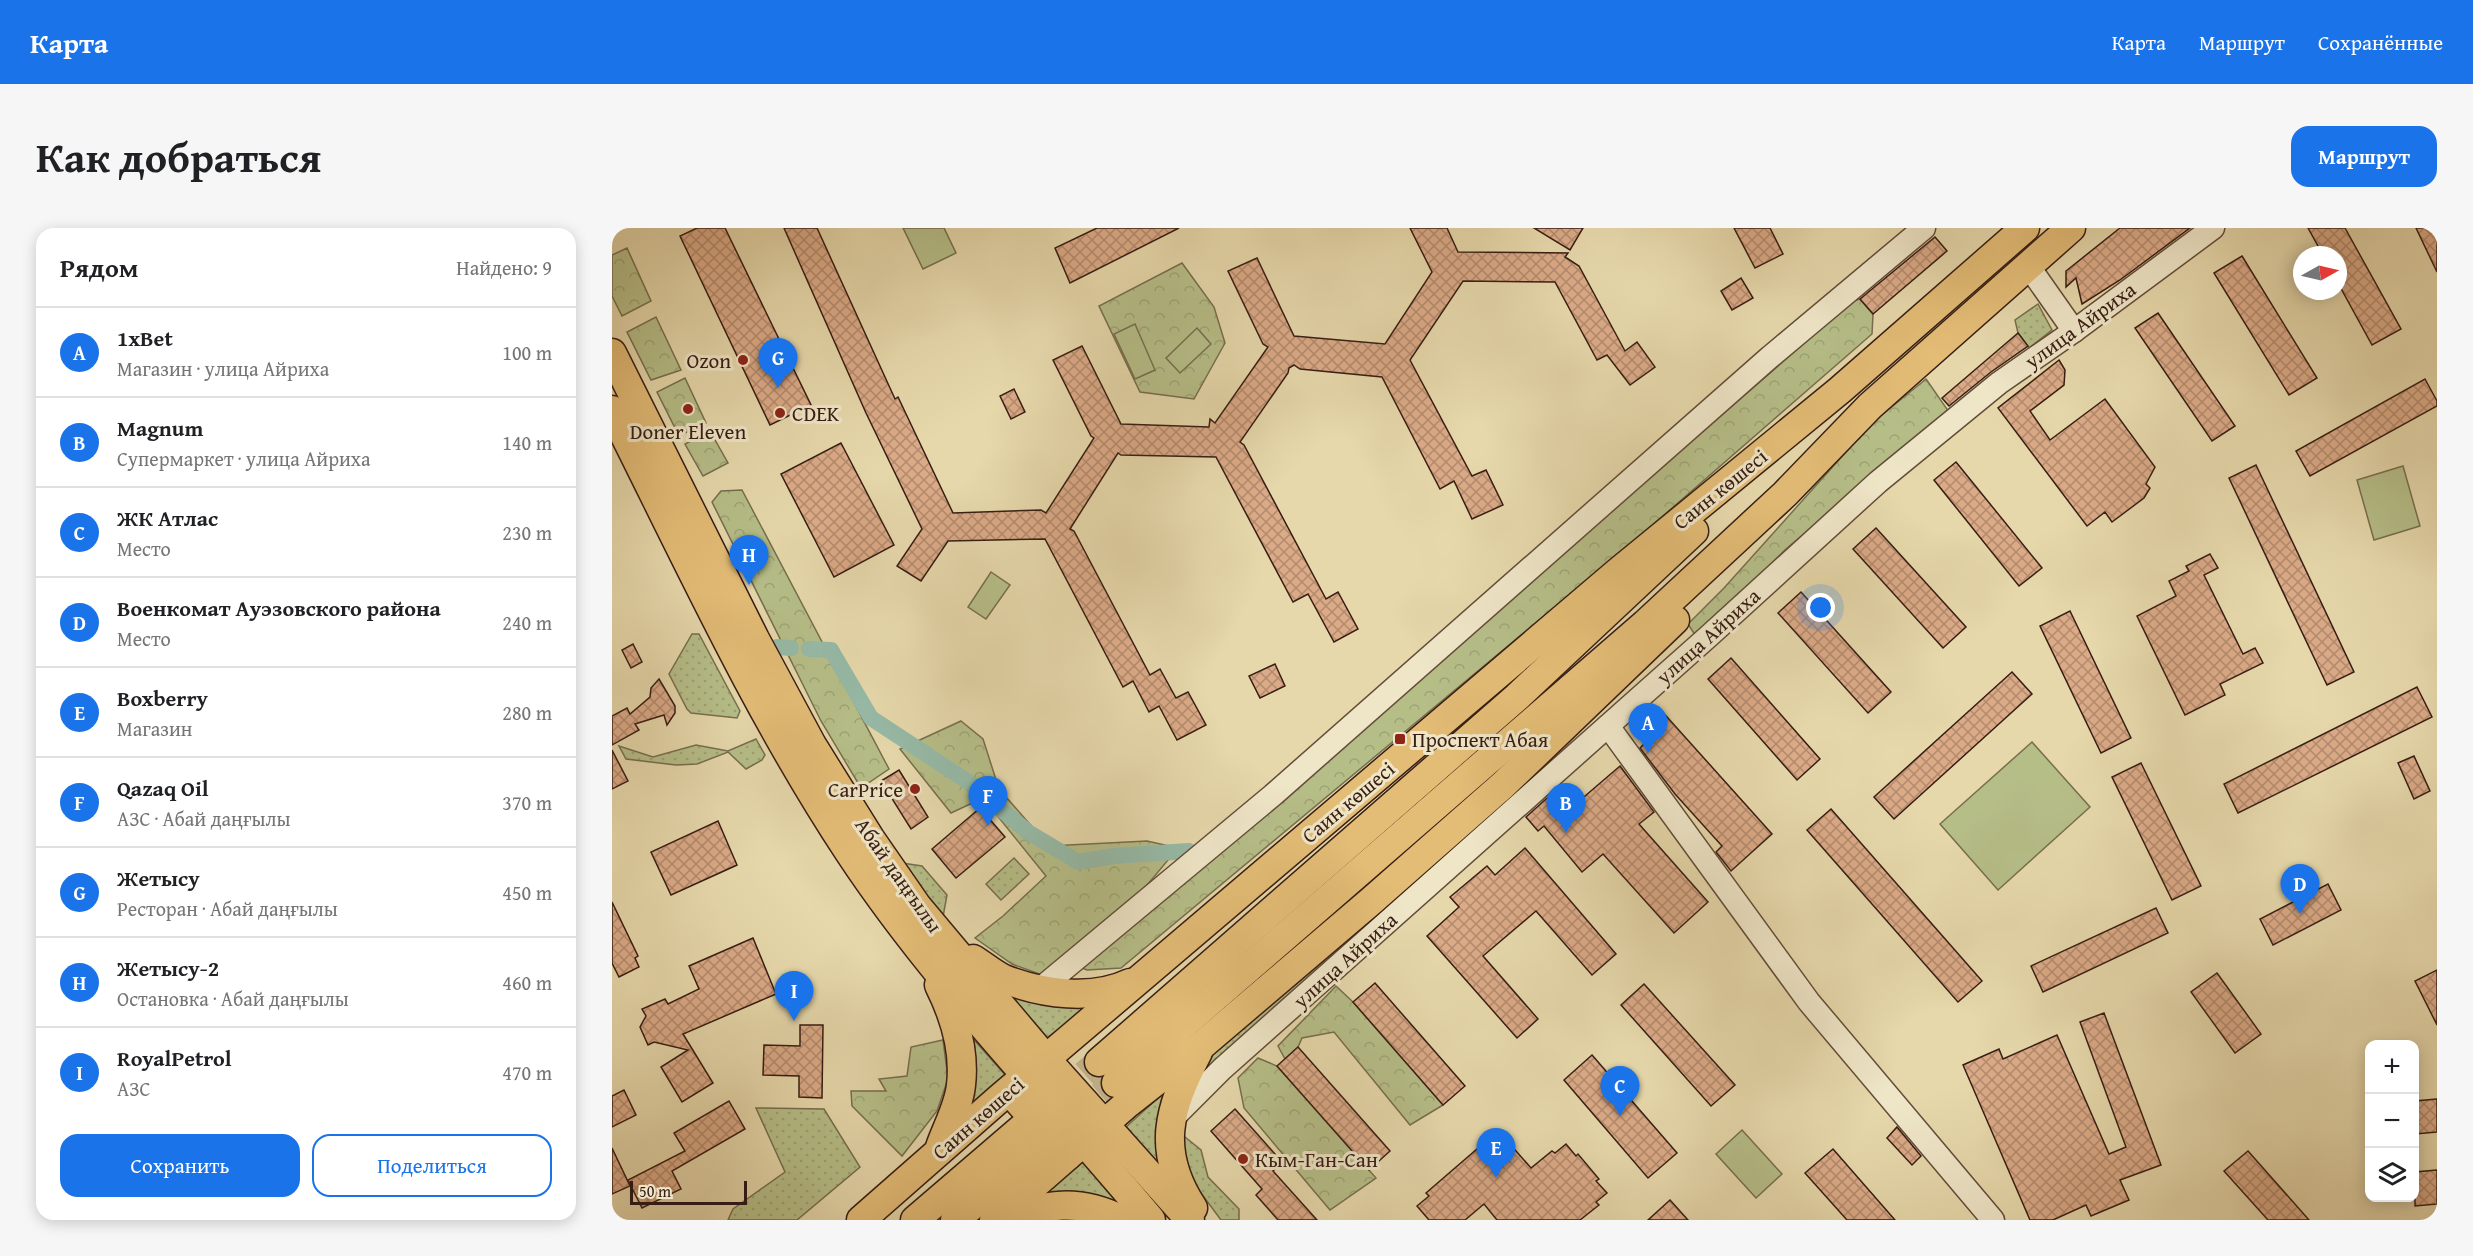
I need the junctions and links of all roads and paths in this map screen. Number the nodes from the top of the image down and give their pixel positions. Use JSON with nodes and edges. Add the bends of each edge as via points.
{"nodes":[{"id":1,"x":1924,"y":228,"type":"edge"},
{"id":2,"x":2025,"y":228,"type":"edge"},
{"id":3,"x":2071,"y":228,"type":"edge"},
{"id":4,"x":2213,"y":228,"type":"edge"},
{"id":5,"x":2027,"y":264,"type":"junction"},
{"id":6,"x":2074,"y":331,"type":"junction"},
{"id":7,"x":612,"y":353,"type":"edge"},
{"id":8,"x":1840,"y":390,"type":"junction"},
{"id":9,"x":612,"y":410,"type":"edge"},
{"id":10,"x":1785,"y":494,"type":"junction"},
{"id":11,"x":1608,"y":726,"type":"junction"},
{"id":12,"x":1512,"y":794,"type":"junction"},
{"id":13,"x":936,"y":949,"type":"junction"},
{"id":14,"x":1143,"y":978,"type":"junction"},
{"id":15,"x":1040,"y":989,"type":"junction"},
{"id":16,"x":1202,"y":1045,"type":"junction"},
{"id":17,"x":1036,"y":1068,"type":"junction"},
{"id":18,"x":1171,"y":1120,"type":"junction"},
{"id":19,"x":1093,"y":1133,"type":"junction"},
{"id":20,"x":939,"y":1152,"type":"junction"},
{"id":21,"x":1083,"y":1205,"type":"junction"},
{"id":22,"x":861,"y":1220,"type":"edge"},
{"id":23,"x":915,"y":1220,"type":"edge"},
{"id":24,"x":955,"y":1220,"type":"edge"},
{"id":25,"x":997,"y":1220,"type":"edge"},
{"id":26,"x":1054,"y":1220,"type":"edge"},
{"id":27,"x":1122,"y":1220,"type":"edge"},
{"id":28,"x":1151,"y":1220,"type":"edge"},
{"id":29,"x":1190,"y":1220,"type":"edge"},
{"id":30,"x":1200,"y":1220,"type":"edge"},
{"id":31,"x":1993,"y":1220,"type":"edge"}],
"edges":[{"from":1,"to":15,"type":"street","via":[[1770,357],[1273,795]]},
{"from":2,"to":8,"type":"main road","name":"Саин көшесі"},
{"from":3,"to":5,"type":"main road","name":"Саин көшесі"},
{"from":4,"to":6,"type":"street","name":"улица Айриха"},
{"from":5,"to":6,"type":"street"},
{"from":5,"to":10,"type":"main road","name":"Саин көшесі","via":[[1870,406]]},
{"from":6,"to":11,"type":"street","name":"улица Айриха","via":[[2000,383],[1878,482]]},
{"from":7,"to":13,"type":"main road","name":"Абай даңғылы","via":[[812,745],[917,906]]},
{"from":8,"to":10,"type":"main road","name":"Саин көшесі","via":[[1629,595],[1108,1072],[1645,624]]},
{"from":8,"to":14,"type":"main road","name":"Саин көшесі","via":[[1601,586]]},
{"from":9,"to":13,"type":"main road","name":"Абай даңғылы","via":[[790,756],[895,918]]},
{"from":10,"to":12,"type":"main road","name":"Саин көшесі","via":[[1721,573]]},
{"from":11,"to":12,"type":"street","name":"улица Айриха"},
{"from":11,"to":31,"type":"street","via":[[1809,1002]]},
{"from":12,"to":16,"type":"main road","name":"Саин көшесі","via":[[1370,902]]},
{"from":12,"to":18,"type":"street","name":"улица Айриха"},
{"from":13,"to":15,"type":"main road","via":[[1003,978]]},
{"from":13,"to":17,"type":"main road","name":"Абай даңғылы"},
{"from":13,"to":20,"type":"main road","via":[[959,1041],[961,1085]]},
{"from":14,"to":15,"type":"main road","via":[[1099,993]]},
{"from":14,"to":17,"type":"main road","name":"Саин көшесі"},
{"from":16,"to":18,"type":"main road","via":[[1181,1085]]},
{"from":16,"to":19,"type":"main road","name":"Саин көшесі"},
{"from":17,"to":19,"type":"main road","name":"Абай даңғылы"},
{"from":17,"to":19,"type":"main road"},
{"from":17,"to":20,"type":"main road","name":"Саин көшесі"},
{"from":18,"to":30,"type":"main road","via":[[1169,1147],[1175,1174]]},
{"from":19,"to":25,"type":"main road","name":"Саин көшесі"},
{"from":19,"to":28,"type":"main road","name":"Абай даңғылы"},
{"from":19,"to":29,"type":"main road","name":"Абай даңғылы"},
{"from":20,"to":22,"type":"main road","name":"Саин көшесі"},
{"from":21,"to":25,"type":"main road","via":[[1039,1208]]},
{"from":21,"to":26,"type":"street"},
{"from":21,"to":27,"type":"main road"},
{"from":23,"to":24,"type":"main road","name":"Саин көшесі","via":[[1030,1139]]}]}
